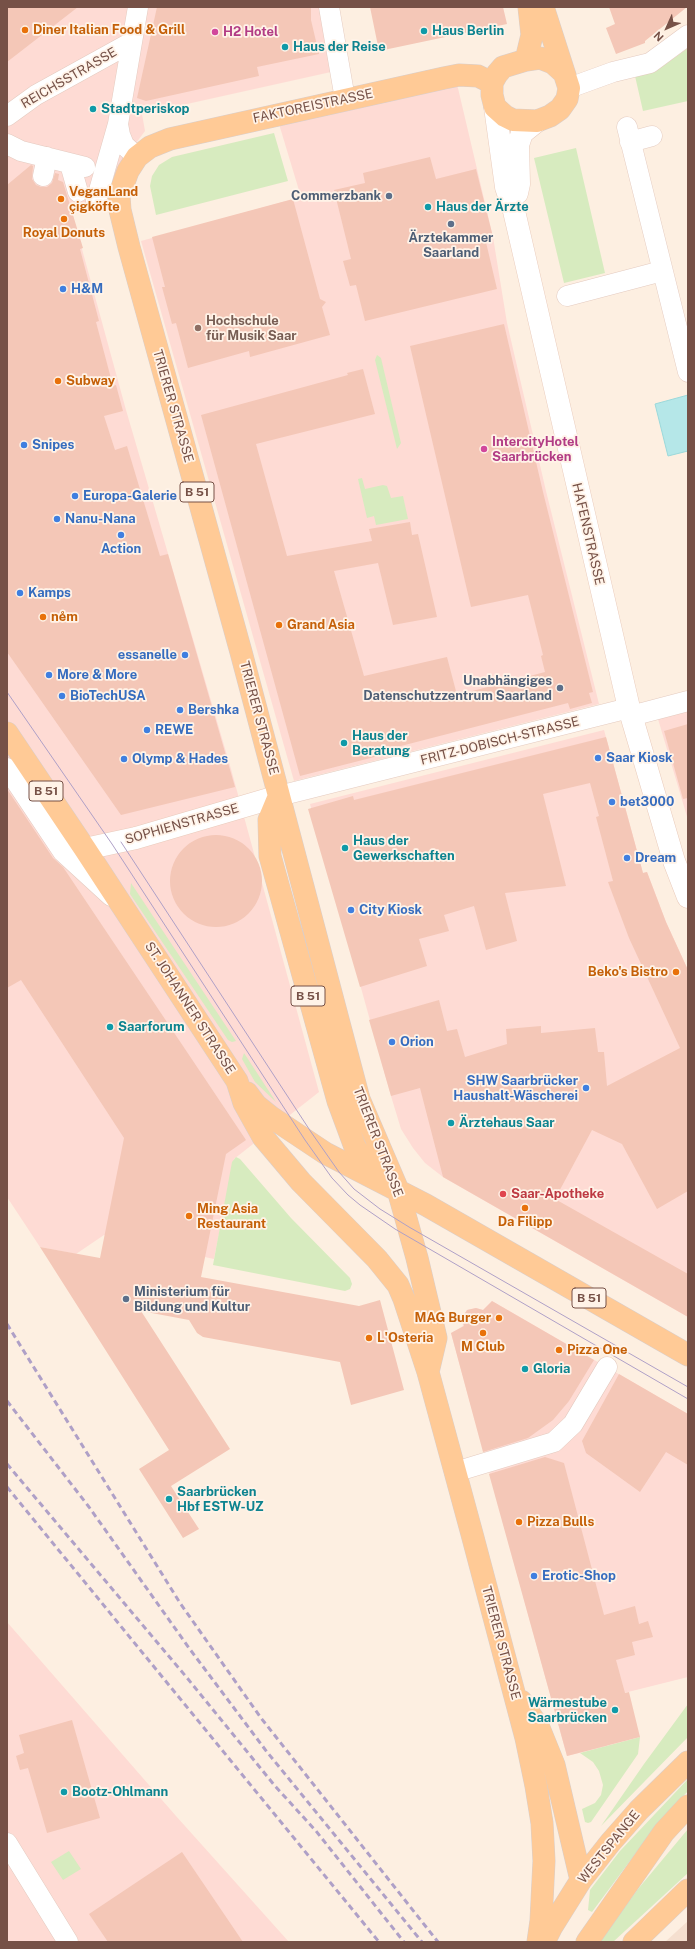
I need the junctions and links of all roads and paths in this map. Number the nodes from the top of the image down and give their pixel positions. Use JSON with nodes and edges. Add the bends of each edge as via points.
{"nodes":[{"id":1,"x":138,"y":7,"type":"edge"},
{"id":2,"x":329,"y":7,"type":"edge"},
{"id":3,"x":529,"y":7,"type":"edge"},
{"id":4,"x":543,"y":7,"type":"edge"},
{"id":5,"x":688,"y":35,"type":"edge"},
{"id":6,"x":132,"y":42,"type":"junction"},
{"id":7,"x":526,"y":60,"type":"junction"},
{"id":8,"x":567,"y":80,"type":"junction"},
{"id":9,"x":492,"y":83,"type":"junction"},
{"id":10,"x":345,"y":99,"type":"junction"},
{"id":11,"x":495,"y":107,"type":"junction"},
{"id":12,"x":7,"y":116,"type":"edge"},
{"id":13,"x":537,"y":120,"type":"junction"},
{"id":14,"x":118,"y":124,"type":"junction"},
{"id":15,"x":652,"y":136,"type":"dead end"},
{"id":16,"x":7,"y":144,"type":"edge"},
{"id":17,"x":102,"y":166,"type":"junction"},
{"id":18,"x":78,"y":192,"type":"dead end"},
{"id":19,"x":96,"y":202,"type":"dead end"},
{"id":20,"x":514,"y":211,"type":"junction"},
{"id":21,"x":662,"y":271,"type":"junction"},
{"id":22,"x":568,"y":296,"type":"dead end"},
{"id":23,"x":688,"y":372,"type":"edge"},
{"id":24,"x":688,"y":701,"type":"edge"},
{"id":25,"x":630,"y":712,"type":"junction"},
{"id":26,"x":7,"y":733,"type":"edge"},
{"id":27,"x":7,"y":768,"type":"edge"},
{"id":28,"x":279,"y":796,"type":"junction"},
{"id":29,"x":85,"y":849,"type":"junction"},
{"id":30,"x":688,"y":897,"type":"edge"},
{"id":31,"x":125,"y":909,"type":"junction"},
{"id":32,"x":238,"y":1081,"type":"junction"},
{"id":33,"x":359,"y":1099,"type":"junction"},
{"id":34,"x":350,"y":1134,"type":"junction"},
{"id":35,"x":378,"y":1145,"type":"junction"},
{"id":36,"x":390,"y":1186,"type":"junction"},
{"id":37,"x":426,"y":1205,"type":"junction"},
{"id":38,"x":386,"y":1269,"type":"joint"},
{"id":39,"x":688,"y":1355,"type":"edge"},
{"id":40,"x":607,"y":1367,"type":"dead end"},
{"id":41,"x":428,"y":1372,"type":"junction"},
{"id":42,"x":455,"y":1472,"type":"junction"},
{"id":43,"x":513,"y":1689,"type":"junction"},
{"id":44,"x":688,"y":1762,"type":"edge"},
{"id":45,"x":688,"y":1806,"type":"edge"},
{"id":46,"x":7,"y":1829,"type":"edge"},
{"id":47,"x":10,"y":1847,"type":"edge"},
{"id":48,"x":581,"y":1880,"type":"junction"},
{"id":49,"x":688,"y":1890,"type":"edge"},
{"id":50,"x":68,"y":1942,"type":"edge"},
{"id":51,"x":538,"y":1942,"type":"edge"},
{"id":52,"x":544,"y":1942,"type":"edge"},
{"id":53,"x":587,"y":1942,"type":"edge"},
{"id":54,"x":634,"y":1942,"type":"edge"}],
"edges":[{"from":1,"to":6,"type":"street"},
{"from":2,"to":10,"type":"street"},
{"from":3,"to":7,"type":"main road","via":[[532,35]]},
{"from":4,"to":8,"type":"main road"},
{"from":5,"to":8,"type":"street","via":[[650,63]]},
{"from":6,"to":12,"type":"street","name":"REICHSSTRASSE","via":[[36,95]]},
{"from":6,"to":14,"type":"street"},
{"from":7,"to":8,"type":"main road","via":[[540,58],[553,62]]},
{"from":7,"to":9,"type":"main road","via":[[503,68]]},
{"from":8,"to":13,"type":"main road","via":[[567,99],[560,109],[550,116]]},
{"from":9,"to":10,"type":"main road","name":"FAKTOREISTRASSE","via":[[478,76],[459,75]]},
{"from":9,"to":11,"type":"main road"},
{"from":10,"to":17,"type":"main road","name":"FAKTOREISTRASSE","via":[[170,139]]},
{"from":11,"to":13,"type":"main road","via":[[513,120]]},
{"from":11,"to":20,"type":"street","name":"HAFENSTRASSE","via":[[506,187]]},
{"from":13,"to":20,"type":"street","name":"HAFENSTRASSE","via":[[522,133],[518,145],[519,184]]},
{"from":14,"to":17,"type":"street"},
{"from":14,"to":17,"type":"street","via":[[124,144]]},
{"from":15,"to":21,"type":"street","via":[[629,134]]},
{"from":16,"to":17,"type":"street","via":[[45,167]]},
{"from":17,"to":18,"type":"street"},
{"from":17,"to":19,"type":"street"},
{"from":17,"to":28,"type":"main road","name":"TRIERER STRASSE","number":"B 51","via":[[128,171],[121,189],[120,210],[128,246]]},
{"from":20,"to":25,"type":"street","name":"HAFENSTRASSE"},
{"from":21,"to":22,"type":"street"},
{"from":21,"to":23,"type":"street"},
{"from":24,"to":25,"type":"street"},
{"from":25,"to":28,"type":"street","name":"FRITZ-DOBISCH-STRASSE"},
{"from":25,"to":30,"type":"street","name":"HAFENSTRASSE","via":[[674,861]]},
{"from":26,"to":29,"type":"main road","name":"ST. JOHANNER STRASSE","number":"B 51"},
{"from":27,"to":31,"type":"street","via":[[63,852]]},
{"from":28,"to":29,"type":"street","name":"SOPHIENSTRASSE","via":[[128,840]]},
{"from":28,"to":33,"type":"main road","name":"TRIERER STRASSE","number":"B 51"},
{"from":28,"to":34,"type":"main road","name":"TRIERER STRASSE","number":"B 51","via":[[269,820],[270,856],[338,1101]]},
{"from":29,"to":31,"type":"main road","name":"ST. JOHANNER STRASSE","number":"B 51"},
{"from":31,"to":32,"type":"main road","name":"ST. JOHANNER STRASSE","number":"B 51"},
{"from":32,"to":34,"type":"main road","via":[[285,1117],[311,1132],[336,1142]]},
{"from":32,"to":36,"type":"main road","number":"B 51","via":[[256,1105],[281,1125],[325,1153]]},
{"from":32,"to":38,"type":"main road","name":"ST. JOHANNER STRASSE","via":[[244,1103],[254,1122],[279,1157]]},
{"from":33,"to":34,"type":"main road","via":[[357,1121]]},
{"from":33,"to":35,"type":"main road","name":"TRIERER STRASSE","number":"B 51"},
{"from":34,"to":36,"type":"main road","name":"TRIERER STRASSE","number":"B 51","via":[[363,1160]]},
{"from":35,"to":36,"type":"main road","name":"TRIERER STRASSE"},
{"from":35,"to":37,"type":"main road","number":"B 51","via":[[398,1175]]},
{"from":36,"to":37,"type":"main road","number":"B 51"},
{"from":36,"to":41,"type":"main road","name":"TRIERER STRASSE","via":[[422,1278],[436,1338]]},
{"from":37,"to":39,"type":"main road","number":"B 51"},
{"from":38,"to":41,"type":"main road","name":"TRIERER STRASSE","via":[[398,1284]]},
{"from":40,"to":42,"type":"street","via":[[573,1424],[554,1442]]},
{"from":41,"to":42,"type":"main road","name":"TRIERER STRASSE"},
{"from":42,"to":43,"type":"main road","name":"TRIERER STRASSE"},
{"from":43,"to":48,"type":"main road","via":[[539,1728],[554,1765]]},
{"from":43,"to":51,"type":"main road","name":"TRIERER STRASSE","via":[[542,1823],[543,1892]]},
{"from":44,"to":48,"type":"main road","name":"WESTSPANGE","via":[[639,1810]]},
{"from":45,"to":53,"type":"main road","via":[[664,1832]]},
{"from":46,"to":47,"type":"street"},
{"from":47,"to":50,"type":"street"},
{"from":48,"to":52,"type":"main road","name":"WESTSPANGE"},
{"from":49,"to":54,"type":"main road"}]}
